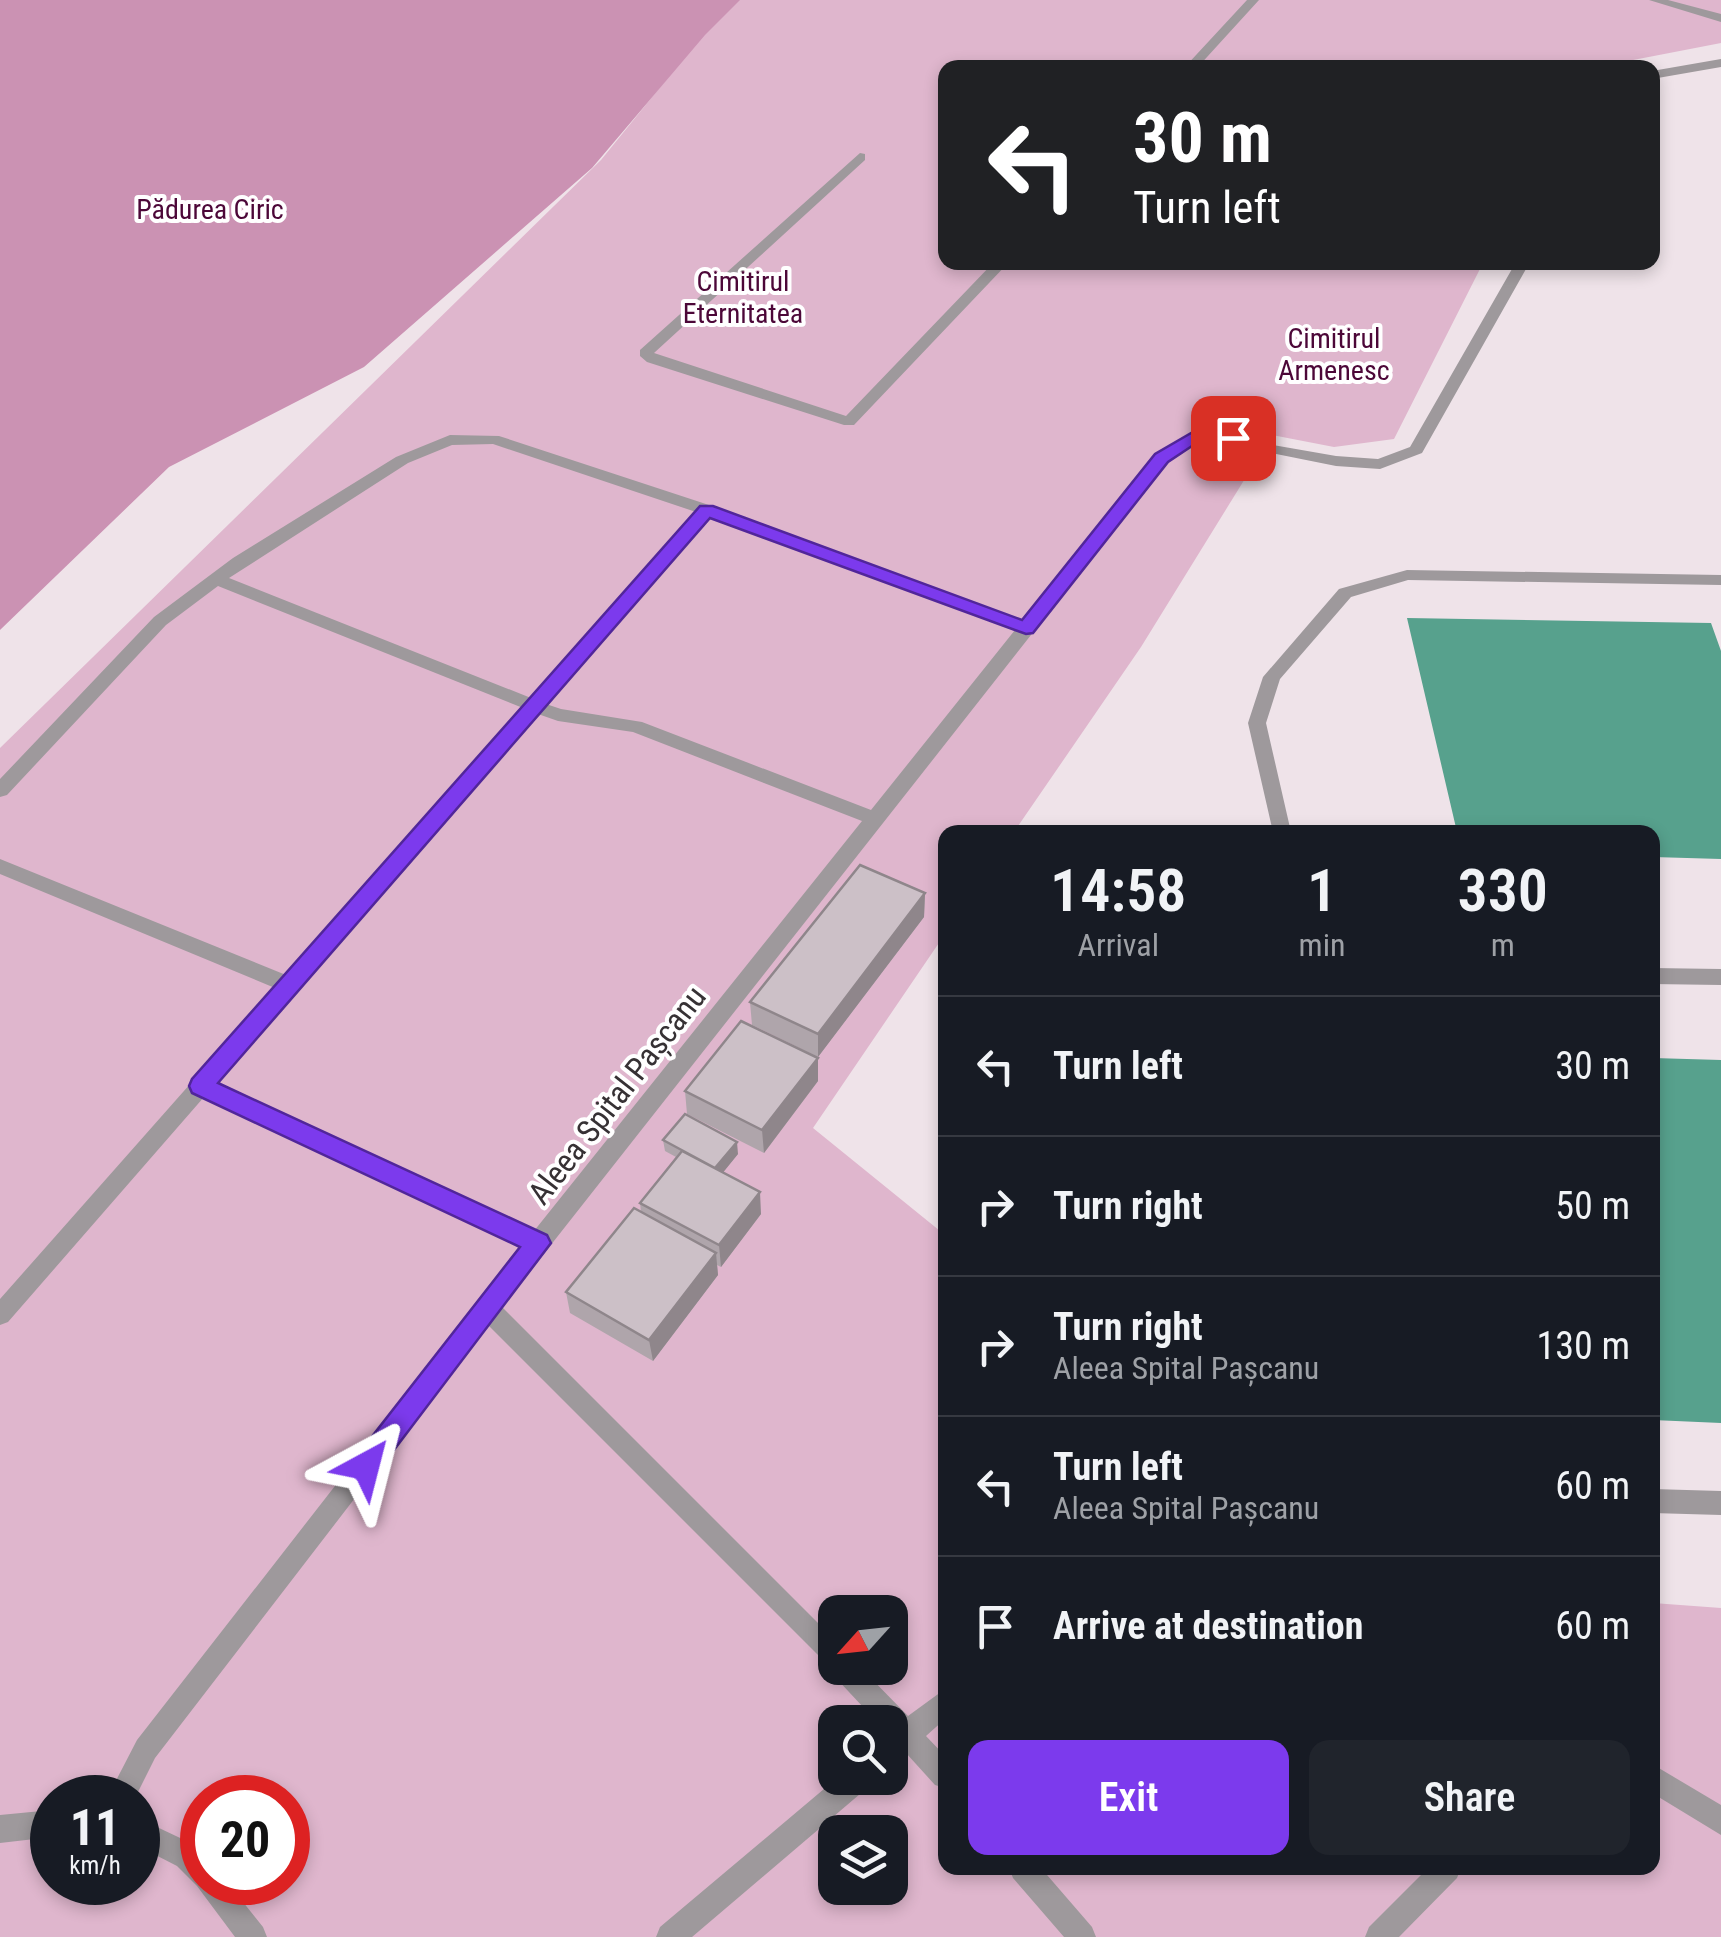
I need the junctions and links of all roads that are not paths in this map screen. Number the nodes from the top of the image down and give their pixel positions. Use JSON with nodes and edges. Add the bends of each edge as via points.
{"nodes":[{"id":1,"x":1253,"y":0,"type":"edge"},
{"id":2,"x":1655,"y":0,"type":"edge"},
{"id":3,"x":1721,"y":18,"type":"edge"},
{"id":4,"x":1197,"y":60,"type":"edge"},
{"id":5,"x":1721,"y":62,"type":"edge"},
{"id":6,"x":1660,"y":73,"type":"edge"},
{"id":7,"x":860,"y":156,"type":"dead end"},
{"id":8,"x":994,"y":270,"type":"edge"},
{"id":9,"x":1518,"y":270,"type":"edge"},
{"id":10,"x":706,"y":510,"type":"junction"},
{"id":11,"x":217,"y":579,"type":"junction"},
{"id":12,"x":1721,"y":580,"type":"edge"},
{"id":13,"x":1026,"y":628,"type":"junction"},
{"id":14,"x":536,"y":704,"type":"junction"},
{"id":15,"x":0,"y":790,"type":"edge"},
{"id":16,"x":872,"y":818,"type":"junction"},
{"id":17,"x":1280,"y":825,"type":"edge"},
{"id":18,"x":0,"y":866,"type":"edge"},
{"id":19,"x":1660,"y":976,"type":"edge"},
{"id":20,"x":1721,"y":977,"type":"edge"},
{"id":21,"x":289,"y":984,"type":"junction"},
{"id":22,"x":201,"y":1086,"type":"junction"},
{"id":23,"x":538,"y":1243,"type":"junction"},
{"id":24,"x":488,"y":1309,"type":"junction"},
{"id":25,"x":0,"y":1315,"type":"edge"},
{"id":26,"x":1660,"y":1501,"type":"edge"},
{"id":27,"x":1721,"y":1503,"type":"edge"},
{"id":28,"x":818,"y":1641,"type":"edge"},
{"id":29,"x":857,"y":1685,"type":"edge"},
{"id":30,"x":872,"y":1705,"type":"edge"},
{"id":31,"x":938,"y":1708,"type":"edge"},
{"id":32,"x":908,"y":1734,"type":"edge"},
{"id":33,"x":908,"y":1747,"type":"edge"},
{"id":34,"x":938,"y":1770,"type":"edge"},
{"id":35,"x":132,"y":1775,"type":"edge"},
{"id":36,"x":1660,"y":1782,"type":"edge"},
{"id":37,"x":837,"y":1795,"type":"edge"},
{"id":38,"x":1721,"y":1821,"type":"edge"},
{"id":39,"x":30,"y":1826,"type":"edge"},
{"id":40,"x":0,"y":1829,"type":"edge"},
{"id":41,"x":1029,"y":1875,"type":"edge"},
{"id":42,"x":1440,"y":1875,"type":"edge"},
{"id":43,"x":227,"y":1905,"type":"edge"},
{"id":44,"x":252,"y":1937,"type":"edge"},
{"id":45,"x":670,"y":1937,"type":"edge"},
{"id":46,"x":1082,"y":1937,"type":"edge"},
{"id":47,"x":1380,"y":1937,"type":"edge"}],
"edges":[{"from":1,"to":4,"type":"lane"},
{"from":2,"to":3,"type":"lane"},
{"from":5,"to":6,"type":"lane"},
{"from":7,"to":8,"type":"lane","via":[[645,352],[849,422]]},
{"from":9,"to":13,"type":"lane","name":"Aleea Spital Pașcanu","via":[[1416,450],[1380,464],[1336,461],[1198,434],[1162,458]]},
{"from":10,"to":11,"type":"lane","via":[[494,439],[450,440],[402,460]]},
{"from":10,"to":13,"type":"lane"},
{"from":10,"to":14,"type":"lane"},
{"from":11,"to":14,"type":"lane"},
{"from":11,"to":15,"type":"lane","via":[[160,621]]},
{"from":12,"to":17,"type":"lane","via":[[1407,575],[1345,592],[1272,677],[1257,723]]},
{"from":13,"to":16,"type":"lane","name":"Aleea Spital Pașcanu"},
{"from":14,"to":16,"type":"lane","via":[[558,715],[636,726]]},
{"from":14,"to":21,"type":"lane"},
{"from":16,"to":23,"type":"lane","name":"Aleea Spital Pașcanu"},
{"from":18,"to":21,"type":"lane"},
{"from":19,"to":20,"type":"lane"},
{"from":21,"to":22,"type":"lane"},
{"from":22,"to":23,"type":"lane"},
{"from":22,"to":25,"type":"lane"},
{"from":23,"to":24,"type":"lane","name":"Aleea Spital Pașcanu"},
{"from":24,"to":28,"type":"lane"},
{"from":24,"to":35,"type":"lane","name":"Aleea Spital Pașcanu"},
{"from":26,"to":27,"type":"lane"},
{"from":29,"to":30,"type":"lane"},
{"from":31,"to":32,"type":"lane"},
{"from":33,"to":34,"type":"lane"},
{"from":36,"to":38,"type":"lane"},
{"from":37,"to":45,"type":"lane"},
{"from":39,"to":40,"type":"lane"},
{"from":41,"to":46,"type":"lane"},
{"from":42,"to":47,"type":"lane"},
{"from":43,"to":44,"type":"lane"}]}
